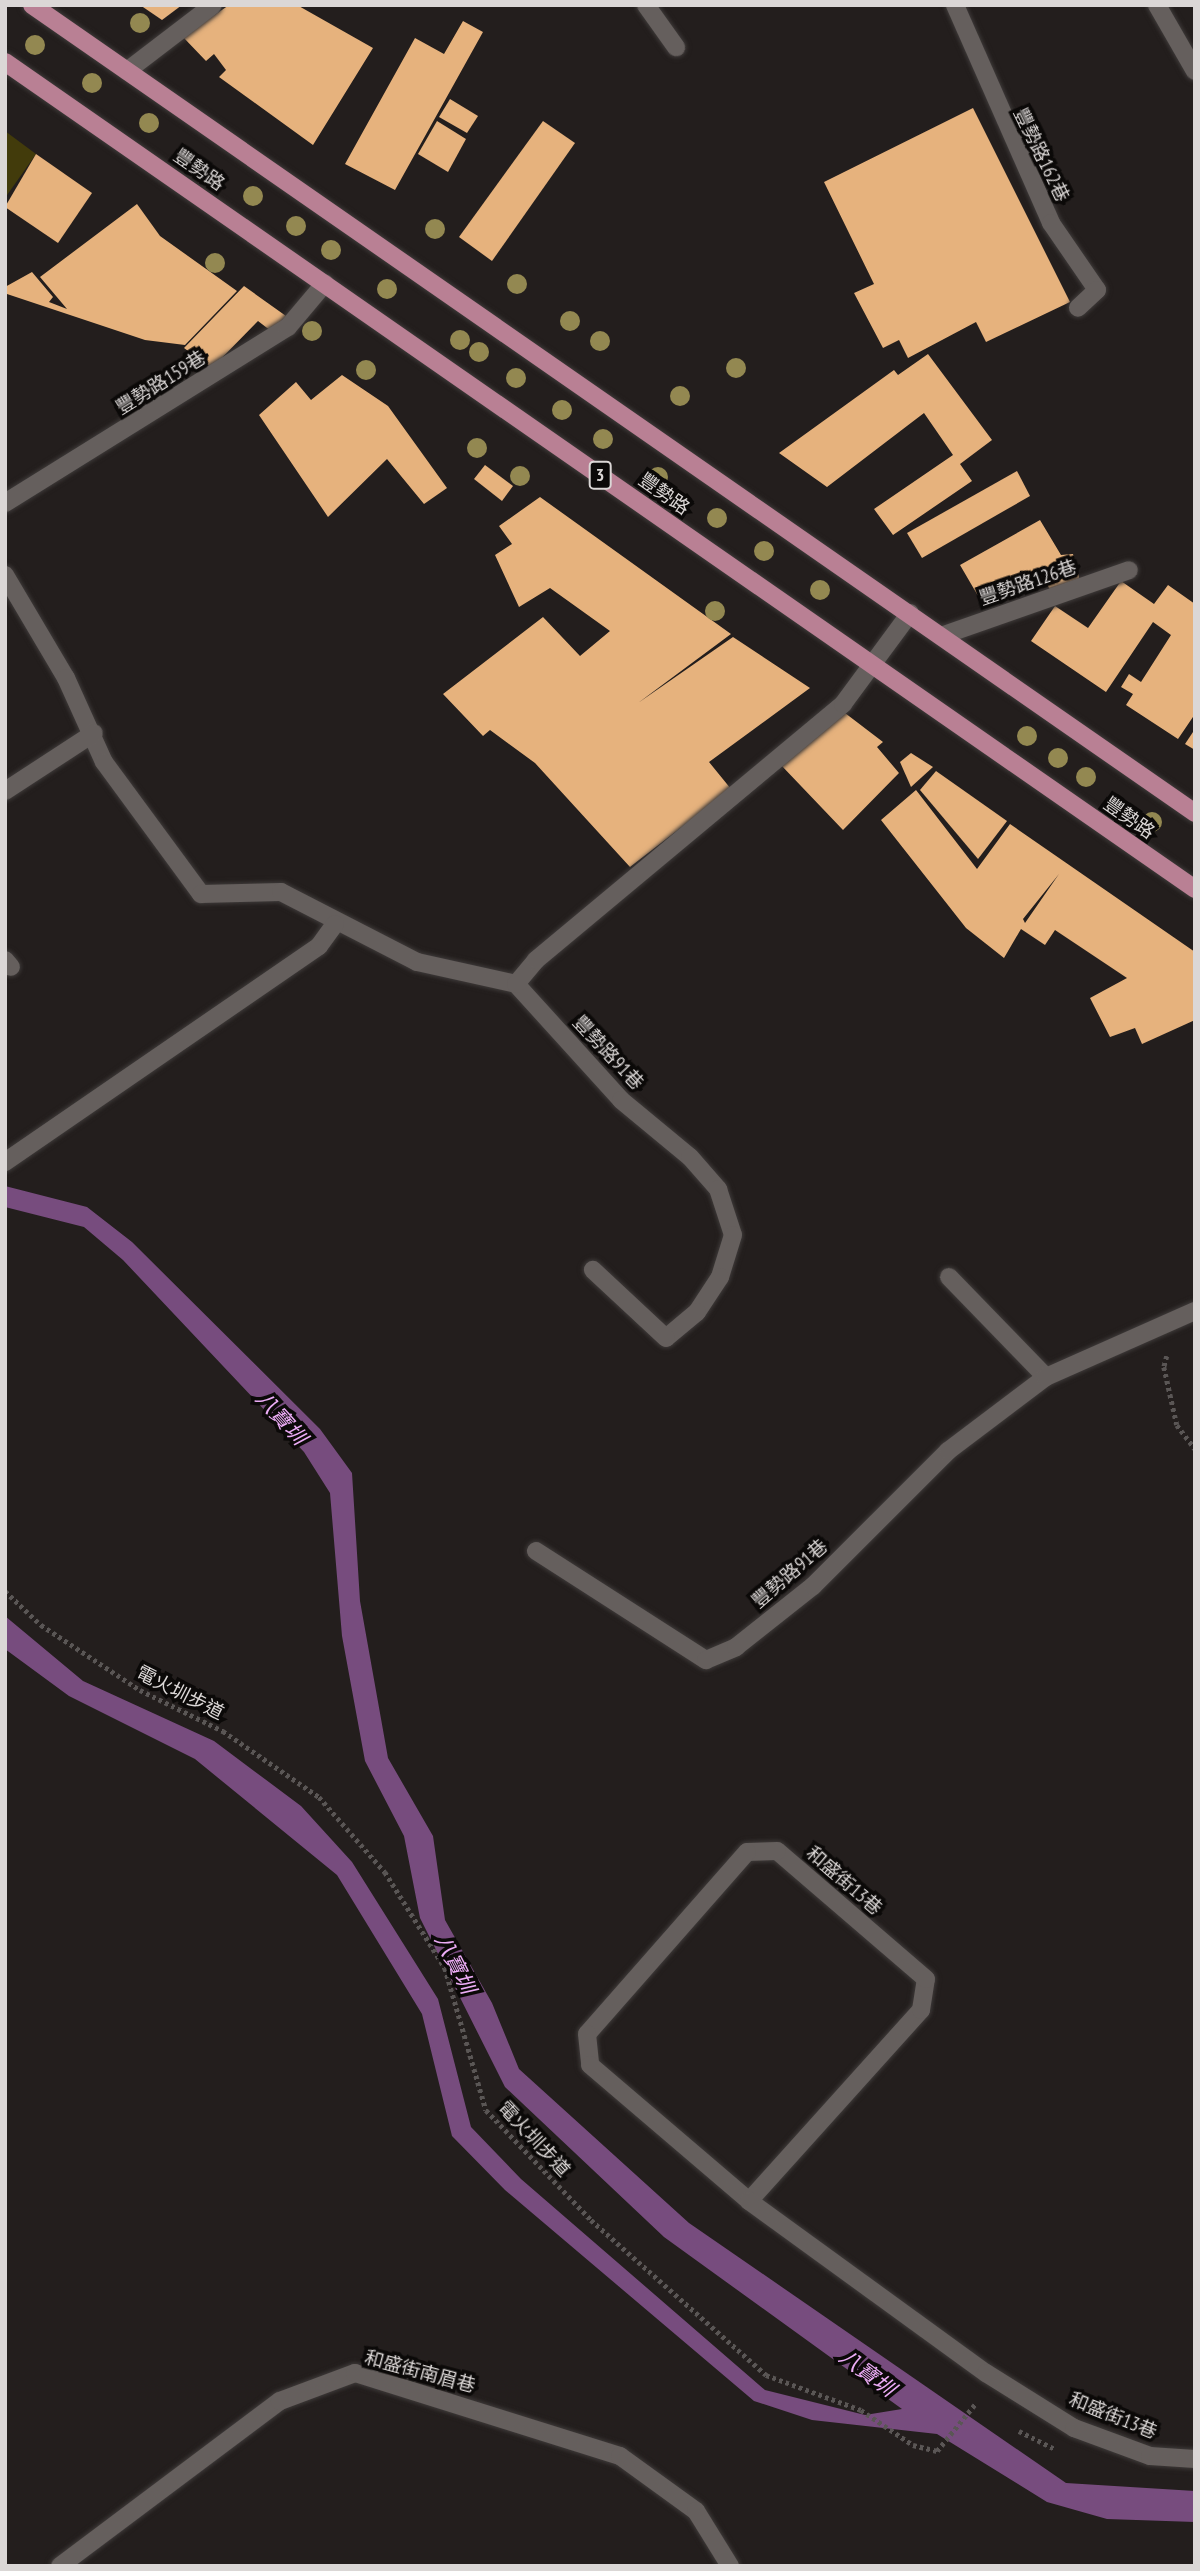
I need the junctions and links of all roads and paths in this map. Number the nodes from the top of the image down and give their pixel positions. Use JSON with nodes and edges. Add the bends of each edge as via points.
{"nodes":[{"id":1,"x":33,"y":5,"type":"edge"},
{"id":2,"x":214,"y":5,"type":"edge"},
{"id":3,"x":646,"y":5,"type":"edge"},
{"id":4,"x":955,"y":5,"type":"edge"},
{"id":5,"x":1157,"y":5,"type":"edge"},
{"id":6,"x":676,"y":47,"type":"dead end"},
{"id":7,"x":5,"y":62,"type":"edge"},
{"id":8,"x":127,"y":71,"type":"junction"},
{"id":9,"x":1195,"y":71,"type":"edge"},
{"id":10,"x":325,"y":283,"type":"junction"},
{"id":11,"x":1078,"y":308,"type":"dead end"},
{"id":12,"x":5,"y":503,"type":"edge"},
{"id":13,"x":1129,"y":570,"type":"dead end"},
{"id":14,"x":5,"y":575,"type":"edge"},
{"id":15,"x":910,"y":613,"type":"junction"},
{"id":16,"x":942,"y":636,"type":"junction"},
{"id":17,"x":872,"y":664,"type":"junction"},
{"id":18,"x":94,"y":733,"type":"junction"},
{"id":19,"x":5,"y":791,"type":"edge"},
{"id":20,"x":1195,"y":813,"type":"edge"},
{"id":21,"x":1195,"y":889,"type":"edge"},
{"id":22,"x":335,"y":925,"type":"junction"},
{"id":23,"x":516,"y":984,"type":"junction"},
{"id":24,"x":5,"y":1162,"type":"edge"},
{"id":25,"x":593,"y":1269,"type":"dead end"},
{"id":26,"x":949,"y":1277,"type":"dead end"},
{"id":27,"x":1187,"y":1315,"type":"edge"},
{"id":28,"x":1046,"y":1377,"type":"junction"},
{"id":29,"x":1195,"y":1449,"type":"edge"},
{"id":30,"x":536,"y":1551,"type":"dead end"},
{"id":31,"x":5,"y":1591,"type":"edge"},
{"id":32,"x":749,"y":2201,"type":"junction"},
{"id":33,"x":984,"y":2409,"type":"dead end"},
{"id":34,"x":1007,"y":2423,"type":"dead end"},
{"id":35,"x":1074,"y":2428,"type":"junction"},
{"id":36,"x":1195,"y":2459,"type":"edge"},
{"id":37,"x":60,"y":2566,"type":"edge"},
{"id":38,"x":730,"y":2566,"type":"edge"}],
"edges":[{"from":1,"to":8,"type":"main road"},
{"from":2,"to":8,"type":"street"},
{"from":3,"to":6,"type":"street"},
{"from":4,"to":11,"type":"street","name":"豐勢路162巷","via":[[1051,223],[1097,290]]},
{"from":5,"to":9,"type":"street"},
{"from":7,"to":10,"type":"main road","name":"豐勢路","number":"3"},
{"from":8,"to":15,"type":"main road"},
{"from":10,"to":12,"type":"street","name":"豐勢路159巷","via":[[288,327]]},
{"from":10,"to":17,"type":"main road","name":"豐勢路","number":"3"},
{"from":13,"to":16,"type":"street","name":"豐勢路126巷"},
{"from":14,"to":18,"type":"street"},
{"from":15,"to":16,"type":"main road"},
{"from":15,"to":17,"type":"street"},
{"from":16,"to":20,"type":"main road"},
{"from":17,"to":21,"type":"main road","name":"豐勢路","number":"3"},
{"from":17,"to":23,"type":"street","via":[[843,704],[536,960]]},
{"from":18,"to":19,"type":"street"},
{"from":18,"to":22,"type":"street","via":[[104,762],[201,894],[281,892]]},
{"from":22,"to":23,"type":"street","via":[[417,962]]},
{"from":22,"to":24,"type":"street","via":[[319,946]]},
{"from":23,"to":25,"type":"street","name":"豐勢路91巷","via":[[621,1100],[690,1157],[718,1189],[733,1235],[713,1289],[666,1338]]},
{"from":26,"to":28,"type":"street"},
{"from":27,"to":28,"type":"street","name":"豐勢路91巷"},
{"from":27,"to":29,"type":"path","via":[[1164,1367],[1177,1425]]},
{"from":28,"to":30,"type":"street","name":"豐勢路91巷","via":[[948,1451],[813,1586],[736,1647],[706,1660]]},
{"from":31,"to":33,"type":"path","name":"電火圳步道","via":[[41,1625],[129,1683],[223,1731],[319,1797],[385,1872],[444,1968],[486,2110],[591,2220],[766,2375],[862,2410],[913,2445],[937,2451],[973,2402]]},
{"from":32,"to":32,"type":"street","name":"和盛街13巷","via":[[590,2065],[587,2034],[747,1852],[777,1851],[926,1979],[921,2010]]},
{"from":32,"to":35,"type":"street","name":"和盛街13巷","via":[[868,2292]]},
{"from":34,"to":35,"type":"path","via":[[1051,2452]]},
{"from":35,"to":36,"type":"street","name":"和盛街13巷","via":[[1150,2456]]},
{"from":37,"to":38,"type":"street","name":"和盛街南眉巷","via":[[280,2401],[355,2373],[620,2456],[696,2511]]}]}
